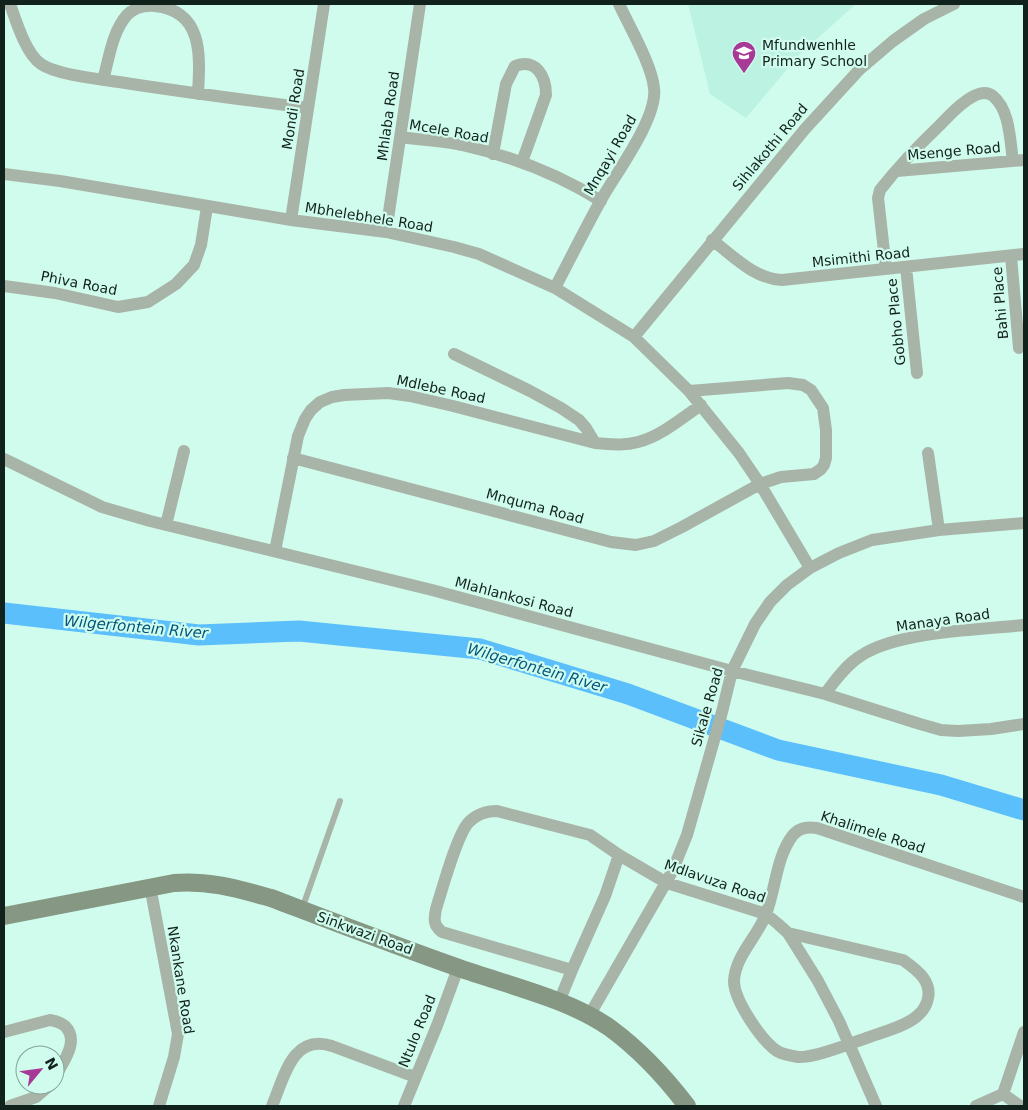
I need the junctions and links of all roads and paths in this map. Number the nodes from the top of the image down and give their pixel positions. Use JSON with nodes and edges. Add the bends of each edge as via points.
{"nodes":[{"id":1,"x":10,"y":4,"type":"edge"},
{"id":2,"x":324,"y":4,"type":"edge"},
{"id":3,"x":420,"y":4,"type":"edge"},
{"id":4,"x":619,"y":4,"type":"edge"},
{"id":5,"x":954,"y":4,"type":"edge"},
{"id":6,"x":102,"y":80,"type":"junction"},
{"id":7,"x":198,"y":94,"type":"junction"},
{"id":8,"x":308,"y":108,"type":"junction"},
{"id":9,"x":400,"y":137,"type":"junction"},
{"id":10,"x":493,"y":154,"type":"junction"},
{"id":11,"x":1019,"y":161,"type":"edge"},
{"id":12,"x":522,"y":162,"type":"junction"},
{"id":13,"x":896,"y":171,"type":"junction"},
{"id":14,"x":4,"y":174,"type":"edge"},
{"id":15,"x":601,"y":200,"type":"junction"},
{"id":16,"x":207,"y":207,"type":"junction"},
{"id":17,"x":291,"y":220,"type":"junction"},
{"id":18,"x":386,"y":232,"type":"junction"},
{"id":19,"x":712,"y":240,"type":"junction"},
{"id":20,"x":1024,"y":254,"type":"edge"},
{"id":21,"x":1011,"y":256,"type":"junction"},
{"id":22,"x":906,"y":267,"type":"junction"},
{"id":23,"x":886,"y":269,"type":"junction"},
{"id":24,"x":4,"y":286,"type":"edge"},
{"id":25,"x":555,"y":288,"type":"junction"},
{"id":26,"x":634,"y":337,"type":"junction"},
{"id":27,"x":1019,"y":348,"type":"dead end"},
{"id":28,"x":454,"y":354,"type":"dead end"},
{"id":29,"x":917,"y":373,"type":"dead end"},
{"id":30,"x":689,"y":391,"type":"junction"},
{"id":31,"x":701,"y":405,"type":"junction"},
{"id":32,"x":595,"y":443,"type":"junction"},
{"id":33,"x":184,"y":451,"type":"dead end"},
{"id":34,"x":928,"y":453,"type":"dead end"},
{"id":35,"x":293,"y":458,"type":"junction"},
{"id":36,"x":4,"y":459,"type":"edge"},
{"id":37,"x":760,"y":484,"type":"junction"},
{"id":38,"x":1024,"y":523,"type":"edge"},
{"id":39,"x":166,"y":525,"type":"junction"},
{"id":40,"x":939,"y":530,"type":"junction"},
{"id":41,"x":274,"y":551,"type":"junction"},
{"id":42,"x":810,"y":568,"type":"junction"},
{"id":43,"x":1024,"y":625,"type":"edge"},
{"id":44,"x":732,"y":671,"type":"junction"},
{"id":45,"x":825,"y":694,"type":"junction"},
{"id":46,"x":1024,"y":724,"type":"edge"},
{"id":47,"x":340,"y":800,"type":"dead end"},
{"id":48,"x":619,"y":855,"type":"junction"},
{"id":49,"x":667,"y":883,"type":"junction"},
{"id":50,"x":150,"y":886,"type":"junction"},
{"id":51,"x":1024,"y":897,"type":"edge"},
{"id":52,"x":302,"y":910,"type":"junction"},
{"id":53,"x":766,"y":914,"type":"junction"},
{"id":54,"x":4,"y":916,"type":"edge"},
{"id":55,"x":788,"y":933,"type":"junction"},
{"id":56,"x":458,"y":968,"type":"junction"},
{"id":57,"x":572,"y":970,"type":"junction"},
{"id":58,"x":559,"y":1002,"type":"junction"},
{"id":59,"x":589,"y":1016,"type":"junction"},
{"id":60,"x":4,"y":1032,"type":"edge"},
{"id":61,"x":1024,"y":1032,"type":"edge"},
{"id":62,"x":850,"y":1044,"type":"junction"},
{"id":63,"x":65,"y":1058,"type":"edge"},
{"id":64,"x":415,"y":1077,"type":"junction"},
{"id":65,"x":1003,"y":1094,"type":"junction"},
{"id":66,"x":38,"y":1095,"type":"edge"},
{"id":67,"x":10,"y":1106,"type":"edge"},
{"id":68,"x":159,"y":1106,"type":"edge"},
{"id":69,"x":272,"y":1106,"type":"edge"},
{"id":70,"x":404,"y":1106,"type":"edge"},
{"id":71,"x":686,"y":1106,"type":"edge"},
{"id":72,"x":876,"y":1106,"type":"edge"},
{"id":73,"x":976,"y":1106,"type":"edge"},
{"id":74,"x":1020,"y":1106,"type":"edge"}],
"edges":[{"from":1,"to":6,"type":"street","via":[[28,48],[41,64],[52,70]]},
{"from":2,"to":8,"type":"street","name":"Mondi Road"},
{"from":3,"to":9,"type":"street","name":"Mhlaba Road"},
{"from":4,"to":15,"type":"street","name":"Mnqayi Road","via":[[647,64],[654,98],[644,127]]},
{"from":5,"to":19,"type":"street","name":"Sihlakothi Road","via":[[924,19],[859,70],[805,128]]},
{"from":6,"to":7,"type":"street"},
{"from":6,"to":7,"type":"street","via":[[116,34],[128,14],[141,6],[158,6],[174,11],[191,26],[200,57]]},
{"from":7,"to":8,"type":"street"},
{"from":8,"to":17,"type":"street","name":"Mondi Road"},
{"from":9,"to":10,"type":"street","name":"Mcele Road","via":[[460,145]]},
{"from":9,"to":18,"type":"street","name":"Mhlaba Road"},
{"from":10,"to":12,"type":"street","name":"Mcele Road"},
{"from":10,"to":12,"type":"street","name":"Mcele Road","via":[[506,84],[515,66],[528,64],[537,69],[546,87],[546,95]]},
{"from":11,"to":13,"type":"street","name":"Msenge Road"},
{"from":11,"to":13,"type":"street","name":"Msenge Road","via":[[1003,110],[992,95],[980,93],[959,106]]},
{"from":12,"to":15,"type":"street","name":"Mcele Road"},
{"from":13,"to":23,"type":"street","name":"Msenge Road","via":[[880,190],[878,198]]},
{"from":14,"to":16,"type":"street","name":"Mbhelebhele Road"},
{"from":15,"to":25,"type":"street","name":"Mnqayi Road"},
{"from":16,"to":17,"type":"street","name":"Mbhelebhele Road"},
{"from":16,"to":24,"type":"street","name":"Phiva Road","via":[[194,265],[176,284],[148,302],[118,307]]},
{"from":17,"to":18,"type":"street","name":"Mbhelebhele Road"},
{"from":18,"to":25,"type":"street","name":"Mbhelebhele Road","via":[[479,254]]},
{"from":19,"to":23,"type":"street","name":"Msimithi Road","via":[[768,279]]},
{"from":19,"to":26,"type":"street","name":"Sihlakothi Road"},
{"from":20,"to":21,"type":"street","name":"Msimithi Road"},
{"from":21,"to":22,"type":"street","name":"Msimithi Road"},
{"from":21,"to":27,"type":"street","name":"Bahi Place"},
{"from":22,"to":23,"type":"street","name":"Msimithi Road"},
{"from":22,"to":29,"type":"street","name":"Gobho Place"},
{"from":25,"to":26,"type":"street","name":"Mbhelebhele Road"},
{"from":26,"to":30,"type":"street","name":"Mbhelebhele Road"},
{"from":28,"to":32,"type":"street","via":[[561,408],[586,428]]},
{"from":30,"to":31,"type":"street","name":"Mbhelebhele Road"},
{"from":30,"to":37,"type":"street","via":[[788,383],[811,390],[824,408],[824,465],[814,474],[781,477]]},
{"from":31,"to":32,"type":"street","name":"Mdlebe Road","via":[[649,438],[624,444]]},
{"from":31,"to":37,"type":"street","name":"Mbhelebhele Road"},
{"from":32,"to":35,"type":"street","name":"Mdlebe Road","via":[[453,406],[388,393],[332,397],[320,402],[305,419]]},
{"from":33,"to":39,"type":"street"},
{"from":34,"to":40,"type":"street"},
{"from":35,"to":37,"type":"street","name":"Mnquma Road","via":[[612,542],[636,545],[682,527]]},
{"from":35,"to":41,"type":"street","name":"Mdlebe Road"},
{"from":36,"to":39,"type":"street","name":"Mlahlankosi Road","via":[[102,507]]},
{"from":37,"to":42,"type":"street","name":"Mbhelebhele Road"},
{"from":38,"to":40,"type":"street","name":"Sikale Road"},
{"from":39,"to":41,"type":"street","name":"Mlahlankosi Road"},
{"from":40,"to":42,"type":"street","name":"Sikale Road","via":[[872,540]]},
{"from":41,"to":44,"type":"street","name":"Mlahlankosi Road"},
{"from":42,"to":44,"type":"street","name":"Sikale Road","via":[[770,602],[755,624]]},
{"from":43,"to":45,"type":"street","name":"Manaya Road","via":[[928,635],[875,648],[846,668]]},
{"from":44,"to":45,"type":"street","name":"Mlahlankosi Road"},
{"from":44,"to":49,"type":"street","name":"Sikale Road","via":[[687,835]]},
{"from":45,"to":46,"type":"street","name":"Mlahlankosi Road","via":[[941,730],[991,729]]},
{"from":47,"to":52,"type":"lane"},
{"from":48,"to":49,"type":"street","name":"Mdlavuza Road"},
{"from":48,"to":57,"type":"street","via":[[605,896]]},
{"from":48,"to":57,"type":"street","name":"Mdlavuza Road","via":[[590,835],[497,810],[476,816],[462,830],[436,909],[437,929]]},
{"from":49,"to":53,"type":"street","name":"Mdlavuza Road"},
{"from":49,"to":59,"type":"street","name":"Sikale Road"},
{"from":50,"to":52,"type":"street","name":"Sinkwazi Road","via":[[193,881],[217,884]]},
{"from":50,"to":54,"type":"street","name":"Sinkwazi Road"},
{"from":50,"to":68,"type":"street","name":"Nkankane Road","via":[[178,1034]]},
{"from":51,"to":53,"type":"street","name":"Khalimele Road","via":[[806,827],[795,834],[783,854]]},
{"from":52,"to":56,"type":"street","name":"Sinkwazi Road"},
{"from":53,"to":55,"type":"street","name":"Mdlavuza Road"},
{"from":53,"to":62,"type":"street","via":[[736,969],[734,982],[741,1006],[777,1051],[800,1057]]},
{"from":55,"to":62,"type":"street","name":"Mdlavuza Road","via":[[818,981]]},
{"from":55,"to":62,"type":"street","via":[[897,958],[924,978],[928,999],[916,1017]]},
{"from":56,"to":58,"type":"street","name":"Sinkwazi Road"},
{"from":56,"to":64,"type":"street","name":"Ntulo Road"},
{"from":57,"to":58,"type":"street"},
{"from":58,"to":59,"type":"street","name":"Sinkwazi Road"},
{"from":59,"to":71,"type":"street","name":"Sinkwazi Road","via":[[640,1052]]},
{"from":60,"to":63,"type":"street","via":[[57,1021],[71,1034],[70,1049]]},
{"from":61,"to":65,"type":"street"},
{"from":62,"to":72,"type":"street","name":"Mdlavuza Road"},
{"from":64,"to":69,"type":"street","via":[[332,1046],[314,1043],[296,1053],[290,1062]]},
{"from":64,"to":70,"type":"street","name":"Ntulo Road"},
{"from":65,"to":73,"type":"street"},
{"from":65,"to":74,"type":"street"},
{"from":66,"to":67,"type":"street"}]}
